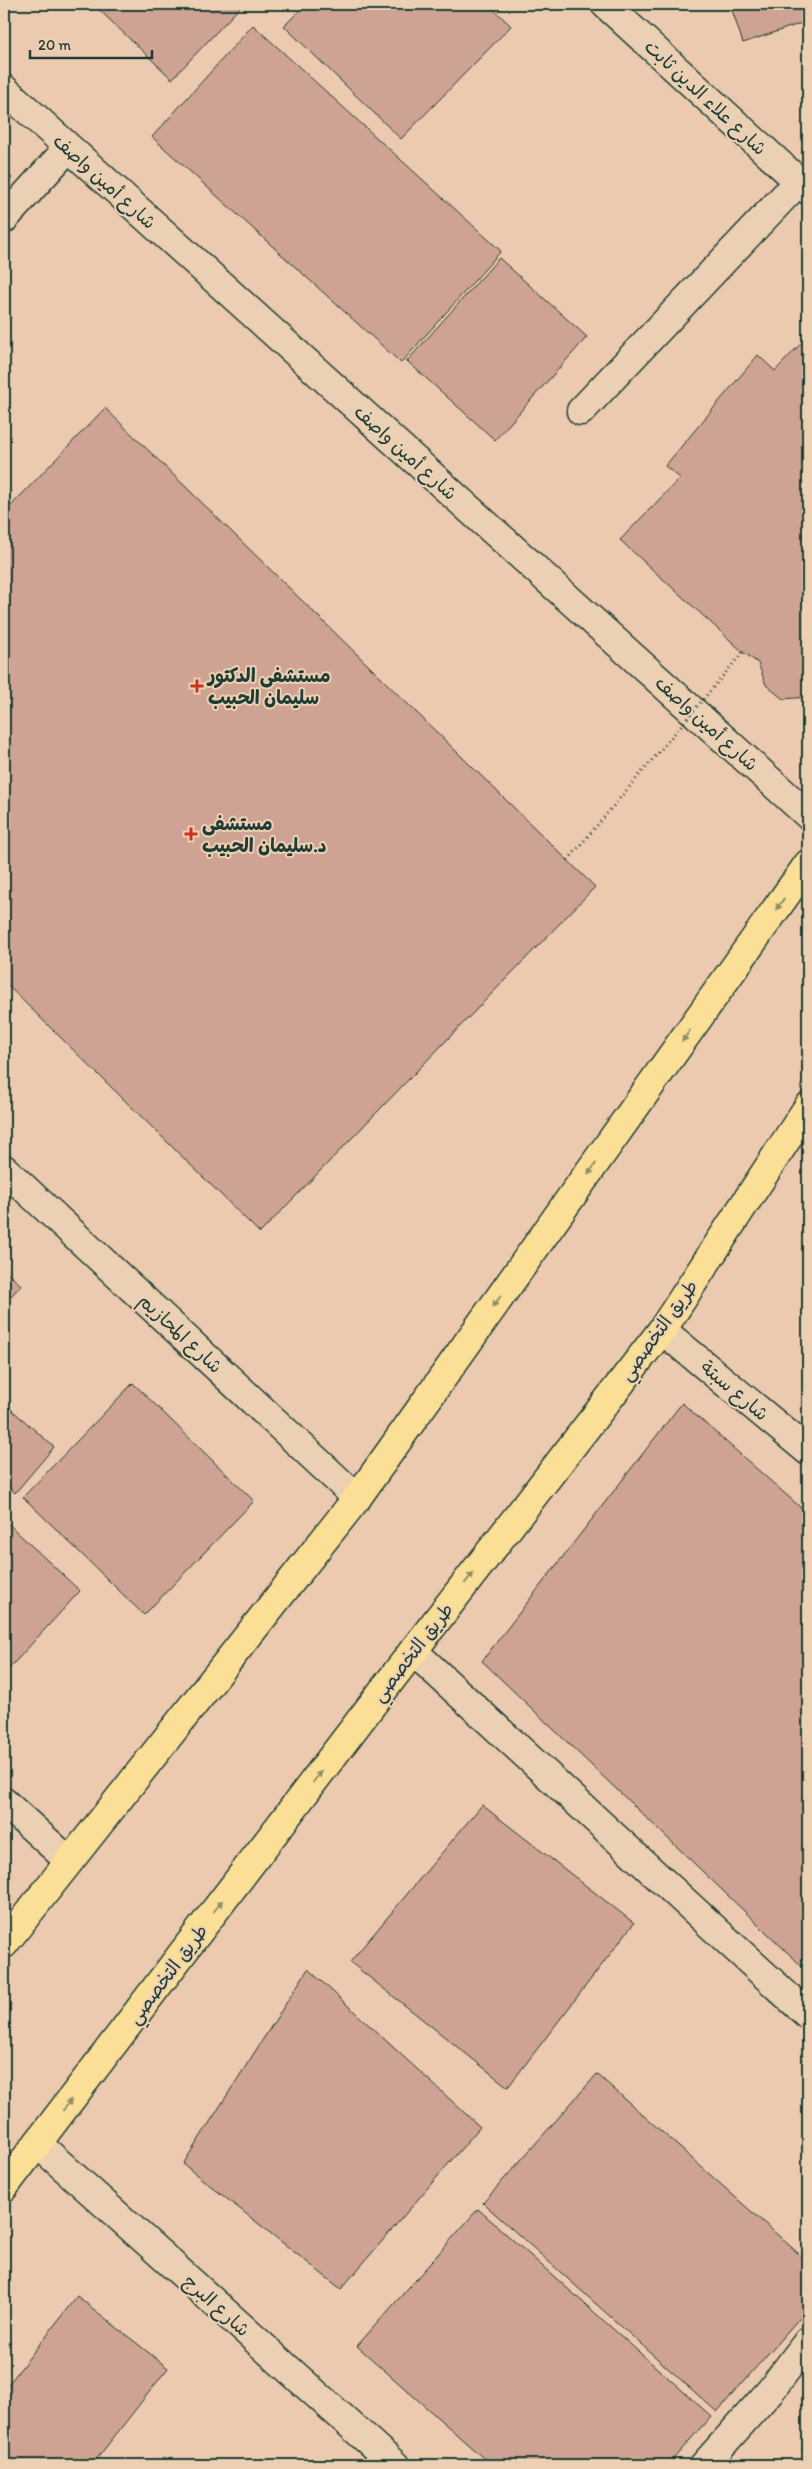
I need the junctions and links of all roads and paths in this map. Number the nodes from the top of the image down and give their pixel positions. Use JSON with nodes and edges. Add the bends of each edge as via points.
{"nodes":[{"id":1,"x":605,"y":4,"type":"edge"},
{"id":2,"x":4,"y":89,"type":"edge"},
{"id":3,"x":68,"y":148,"type":"junction"},
{"id":4,"x":803,"y":186,"type":"edge"},
{"id":5,"x":4,"y":219,"type":"edge"},
{"id":6,"x":580,"y":411,"type":"dead end"},
{"id":7,"x":743,"y":652,"type":"dead end"},
{"id":8,"x":808,"y":815,"type":"edge"},
{"id":9,"x":568,"y":860,"type":"dead end"},
{"id":10,"x":808,"y":864,"type":"edge"},
{"id":11,"x":808,"y":1107,"type":"edge"},
{"id":12,"x":4,"y":1169,"type":"edge"},
{"id":13,"x":662,"y":1330,"type":"junction"},
{"id":14,"x":808,"y":1451,"type":"edge"},
{"id":15,"x":357,"y":1498,"type":"junction"},
{"id":16,"x":413,"y":1651,"type":"junction"},
{"id":17,"x":4,"y":1802,"type":"edge"},
{"id":18,"x":69,"y":1861,"type":"junction"},
{"id":19,"x":4,"y":1944,"type":"edge"},
{"id":20,"x":808,"y":2015,"type":"edge"},
{"id":21,"x":38,"y":2144,"type":"junction"},
{"id":22,"x":4,"y":2187,"type":"edge"},
{"id":23,"x":808,"y":2341,"type":"edge"},
{"id":24,"x":395,"y":2465,"type":"edge"},
{"id":25,"x":704,"y":2465,"type":"edge"}],
"edges":[{"from":1,"to":4,"type":"street","name":"شارع علاء الدين ثابت"},
{"from":2,"to":3,"type":"street","name":"شارع أمين واصف"},
{"from":3,"to":5,"type":"street"},
{"from":3,"to":8,"type":"street","name":"شارع أمين واصف"},
{"from":4,"to":6,"type":"street"},
{"from":7,"to":9,"type":"path","bridge":true},
{"from":10,"to":15,"type":"main road","one_way":true},
{"from":11,"to":13,"type":"main road","name":"طريق التخصصي"},
{"from":12,"to":15,"type":"street","name":"شارع المحازيم"},
{"from":13,"to":14,"type":"street","name":"شارع سبتة"},
{"from":16,"to":13,"type":"main road","name":"طريق التخصصي","one_way":true},
{"from":15,"to":18,"type":"main road"},
{"from":16,"to":20,"type":"street"},
{"from":21,"to":16,"type":"main road","name":"طريق التخصصي","one_way":true},
{"from":17,"to":18,"type":"street"},
{"from":18,"to":19,"type":"main road"},
{"from":21,"to":22,"type":"main road","name":"طريق التخصصي"},
{"from":21,"to":24,"type":"street","name":"شارع البرج"},
{"from":23,"to":25,"type":"street","via":[[771,2390]]}]}
